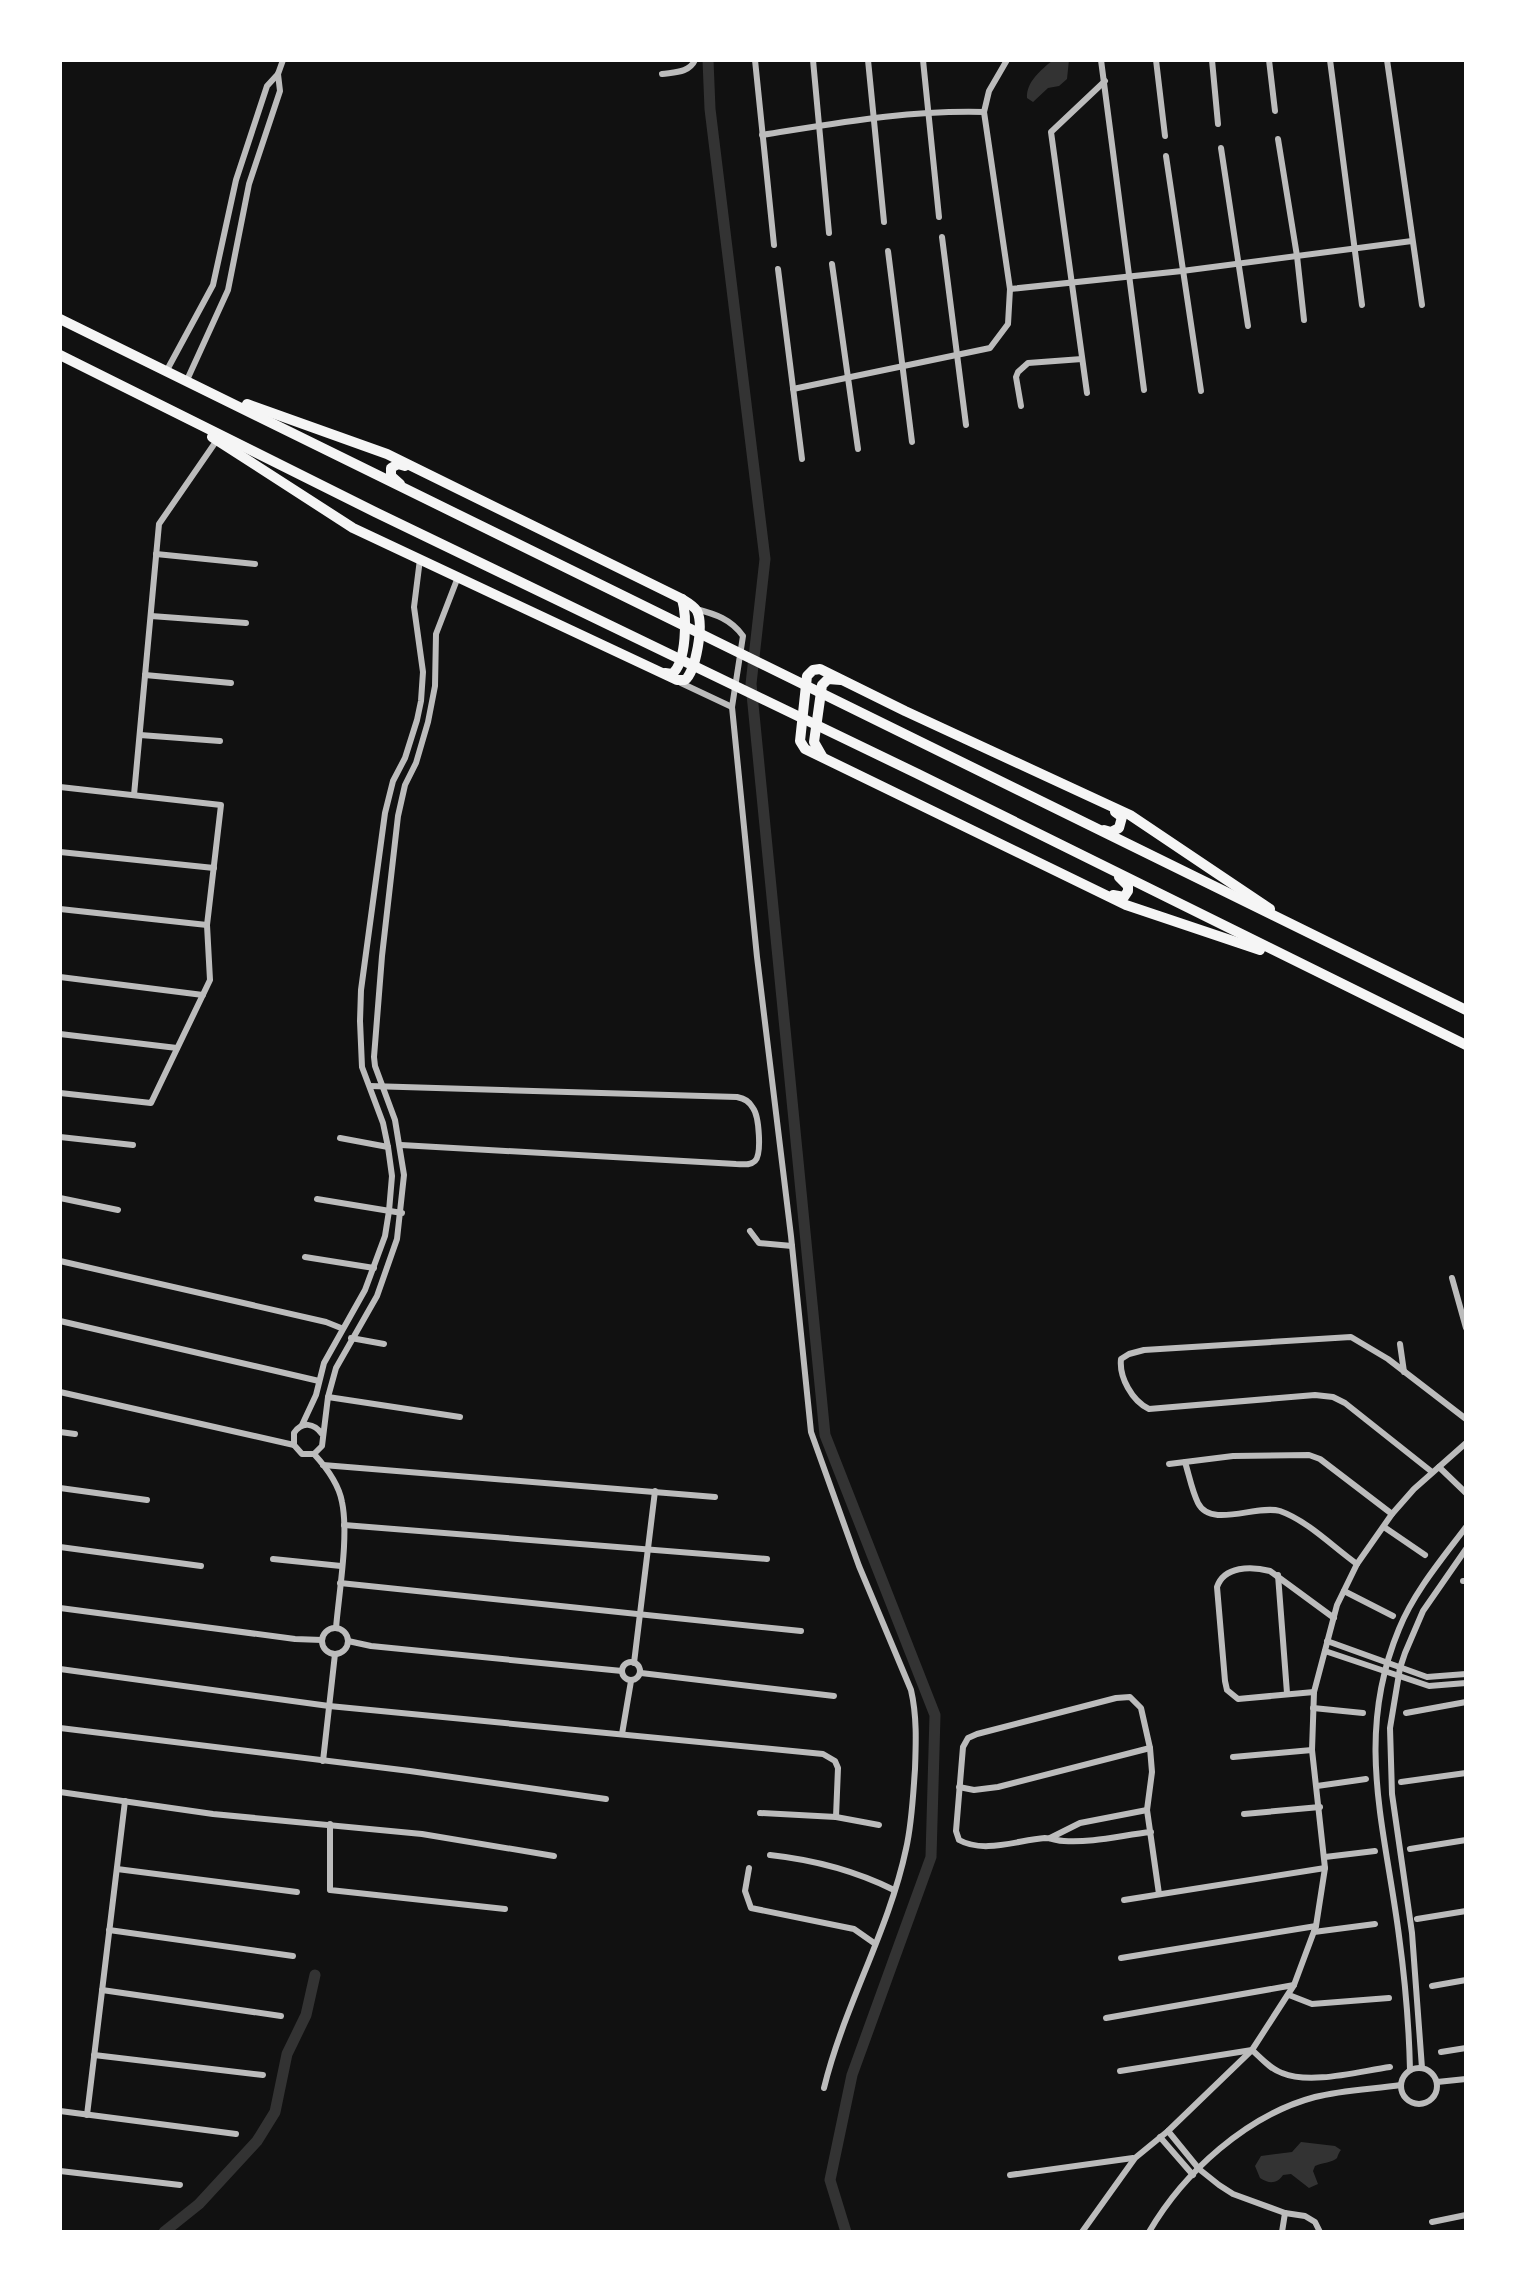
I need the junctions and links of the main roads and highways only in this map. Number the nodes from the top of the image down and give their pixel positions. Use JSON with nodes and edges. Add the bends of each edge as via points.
{"nodes":[{"id":1,"x":60,"y":319,"type":"edge"},
{"id":2,"x":60,"y":355,"type":"edge"},
{"id":3,"x":203,"y":388,"type":"junction"},
{"id":4,"x":169,"y":409,"type":"junction"},
{"id":5,"x":419,"y":470,"type":"junction"},
{"id":6,"x":408,"y":491,"type":"junction"},
{"id":7,"x":375,"y":512,"type":"junction"},
{"id":8,"x":363,"y":533,"type":"junction"},
{"id":9,"x":682,"y":599,"type":"junction"},
{"id":10,"x":657,"y":671,"type":"junction"},
{"id":11,"x":845,"y":680,"type":"junction"},
{"id":12,"x":823,"y":758,"type":"junction"},
{"id":13,"x":1104,"y":804,"type":"junction"},
{"id":14,"x":1095,"y":827,"type":"junction"},
{"id":15,"x":1110,"y":869,"type":"junction"},
{"id":16,"x":1100,"y":891,"type":"junction"},
{"id":17,"x":1306,"y":933,"type":"junction"},
{"id":18,"x":1296,"y":962,"type":"junction"},
{"id":19,"x":1466,"y":1010,"type":"edge"},
{"id":20,"x":1466,"y":1045,"type":"edge"}],
"edges":[{"from":1,"to":3,"type":"main road"},
{"from":2,"to":4,"type":"main road"},
{"from":3,"to":5,"type":"main road"},
{"from":3,"to":6,"type":"main road"},
{"from":4,"to":7,"type":"main road"},
{"from":4,"to":8,"type":"main road"},
{"from":5,"to":6,"type":"main road","via":[[398,464],[391,468],[391,476]]},
{"from":5,"to":9,"type":"main road"},
{"from":6,"to":14,"type":"main road"},
{"from":7,"to":8,"type":"main road","via":[[357,517]]},
{"from":7,"to":15,"type":"main road"},
{"from":8,"to":10,"type":"main road"},
{"from":9,"to":10,"type":"main road","via":[[686,612],[677,671]]},
{"from":9,"to":10,"type":"main road","via":[[699,618],[696,663],[688,678],[677,680]]},
{"from":11,"to":12,"type":"main road","via":[[828,679],[822,685],[814,742]]},
{"from":11,"to":12,"type":"main road","via":[[820,669],[807,676],[800,741]]},
{"from":11,"to":13,"type":"main road"},
{"from":12,"to":16,"type":"main road"},
{"from":13,"to":14,"type":"main road","via":[[1120,814],[1121,824],[1111,832]]},
{"from":13,"to":17,"type":"main road","via":[[1130,815]]},
{"from":14,"to":17,"type":"main road"},
{"from":15,"to":16,"type":"main road","via":[[1128,891],[1121,897]]},
{"from":15,"to":18,"type":"main road"},
{"from":16,"to":18,"type":"main road","via":[[1126,905]]},
{"from":17,"to":19,"type":"main road"},
{"from":18,"to":20,"type":"main road"}]}
